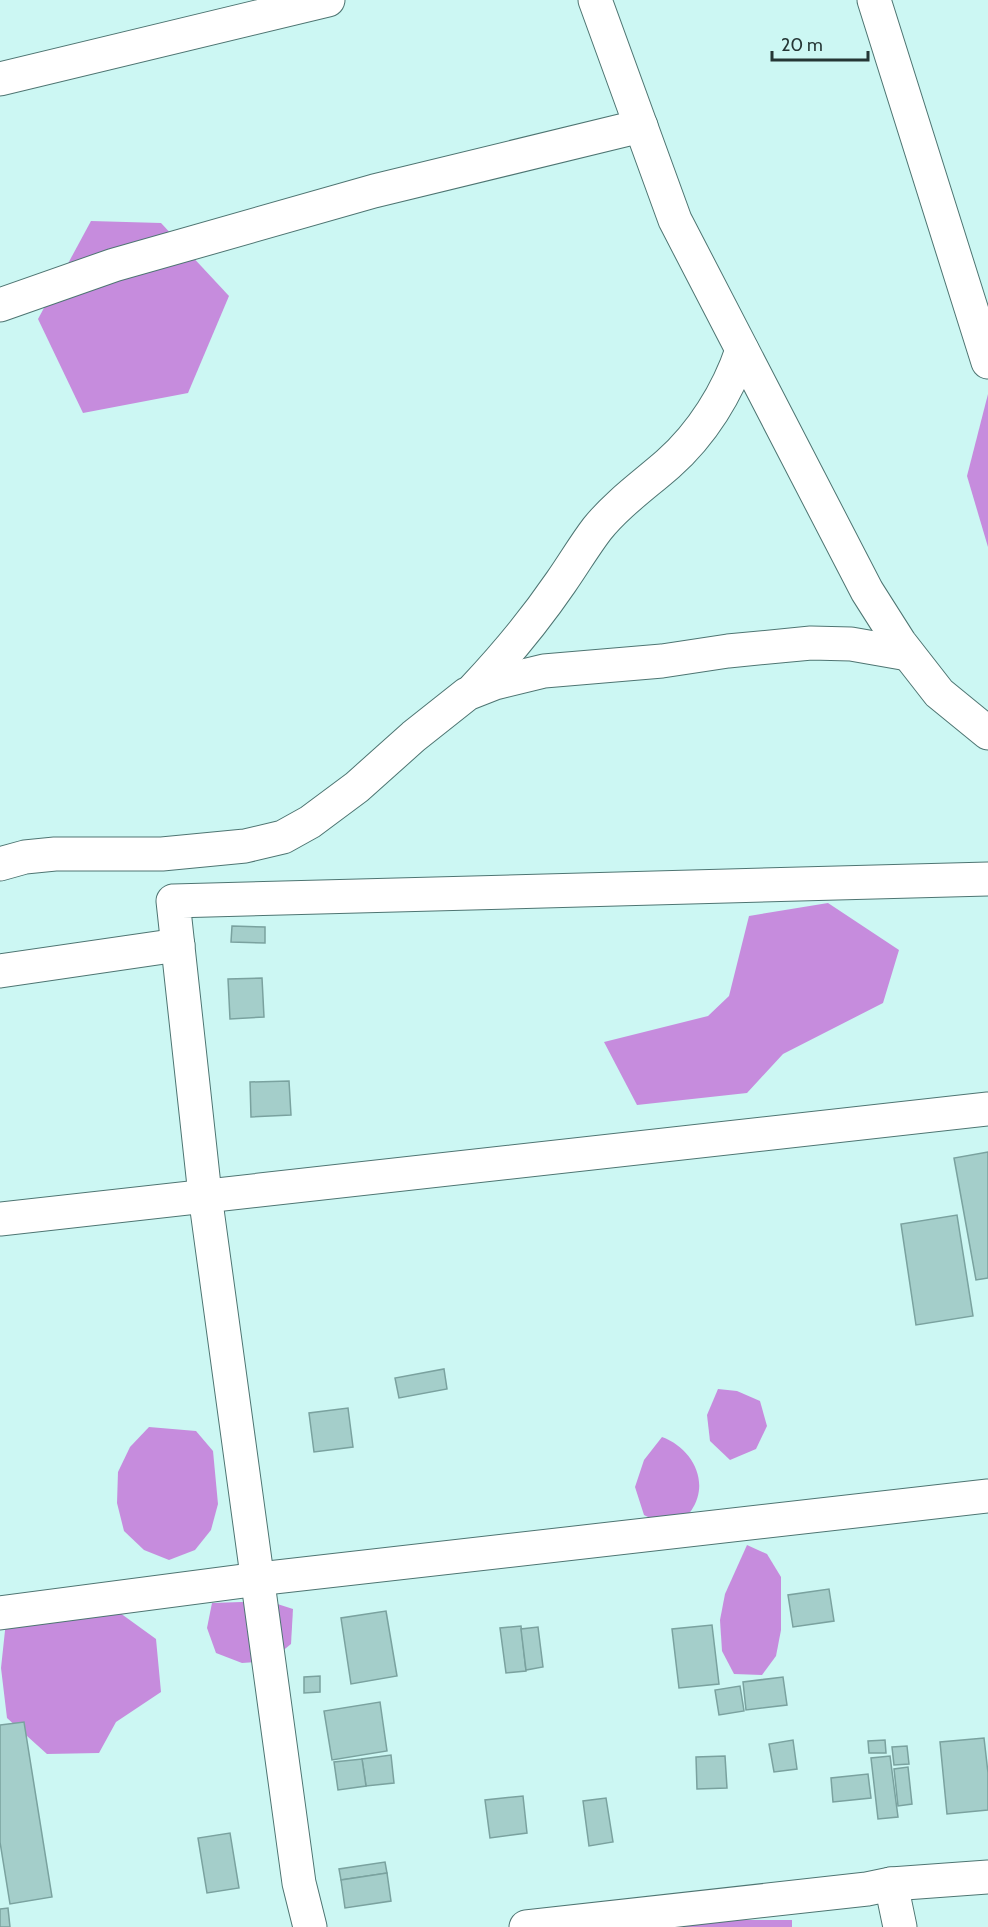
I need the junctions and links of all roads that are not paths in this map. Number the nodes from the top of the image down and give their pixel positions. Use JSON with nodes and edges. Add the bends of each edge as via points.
{"nodes":[{"id":1,"x":328,"y":0,"type":"edge"},
{"id":2,"x":595,"y":0,"type":"edge"},
{"id":3,"x":874,"y":0,"type":"edge"},
{"id":4,"x":0,"y":79,"type":"edge"},
{"id":5,"x":641,"y":126,"type":"junction"},
{"id":6,"x":0,"y":305,"type":"edge"},
{"id":7,"x":742,"y":350,"type":"junction"},
{"id":8,"x":988,"y":362,"type":"edge"},
{"id":9,"x":908,"y":654,"type":"junction"},
{"id":10,"x":472,"y":692,"type":"junction"},
{"id":11,"x":988,"y":733,"type":"edge"},
{"id":12,"x":0,"y":864,"type":"edge"},
{"id":13,"x":988,"y":879,"type":"edge"},
{"id":14,"x":178,"y":945,"type":"junction"},
{"id":15,"x":0,"y":970,"type":"edge"},
{"id":16,"x":988,"y":1109,"type":"edge"},
{"id":17,"x":205,"y":1195,"type":"junction"},
{"id":18,"x":0,"y":1219,"type":"edge"},
{"id":19,"x":988,"y":1496,"type":"edge"},
{"id":20,"x":258,"y":1580,"type":"junction"},
{"id":21,"x":0,"y":1613,"type":"edge"},
{"id":22,"x":988,"y":1877,"type":"edge"},
{"id":23,"x":891,"y":1884,"type":"junction"},
{"id":24,"x":310,"y":1927,"type":"edge"},
{"id":25,"x":526,"y":1927,"type":"edge"},
{"id":26,"x":900,"y":1927,"type":"edge"}],
"edges":[{"from":1,"to":4,"type":"street"},
{"from":2,"to":5,"type":"street"},
{"from":3,"to":8,"type":"street"},
{"from":5,"to":6,"type":"street","via":[[374,191],[114,265]]},
{"from":5,"to":7,"type":"street","via":[[675,220]]},
{"from":7,"to":9,"type":"street","via":[[867,591]]},
{"from":7,"to":10,"type":"street","via":[[734,375],[699,429],[670,462],[598,528],[529,626]]},
{"from":9,"to":10,"type":"street","via":[[851,644],[811,643],[662,662],[543,671]]},
{"from":9,"to":11,"type":"street","via":[[939,693]]},
{"from":10,"to":12,"type":"street","via":[[414,736],[357,788],[283,837],[245,846],[162,854],[55,854]]},
{"from":13,"to":14,"type":"street","via":[[173,901]]},
{"from":14,"to":15,"type":"street"},
{"from":14,"to":17,"type":"street"},
{"from":16,"to":17,"type":"street"},
{"from":17,"to":18,"type":"street"},
{"from":17,"to":20,"type":"street"},
{"from":19,"to":20,"type":"street"},
{"from":20,"to":21,"type":"street"},
{"from":20,"to":24,"type":"street","via":[[299,1883]]},
{"from":22,"to":23,"type":"street"},
{"from":23,"to":25,"type":"street"},
{"from":23,"to":26,"type":"street"}]}
